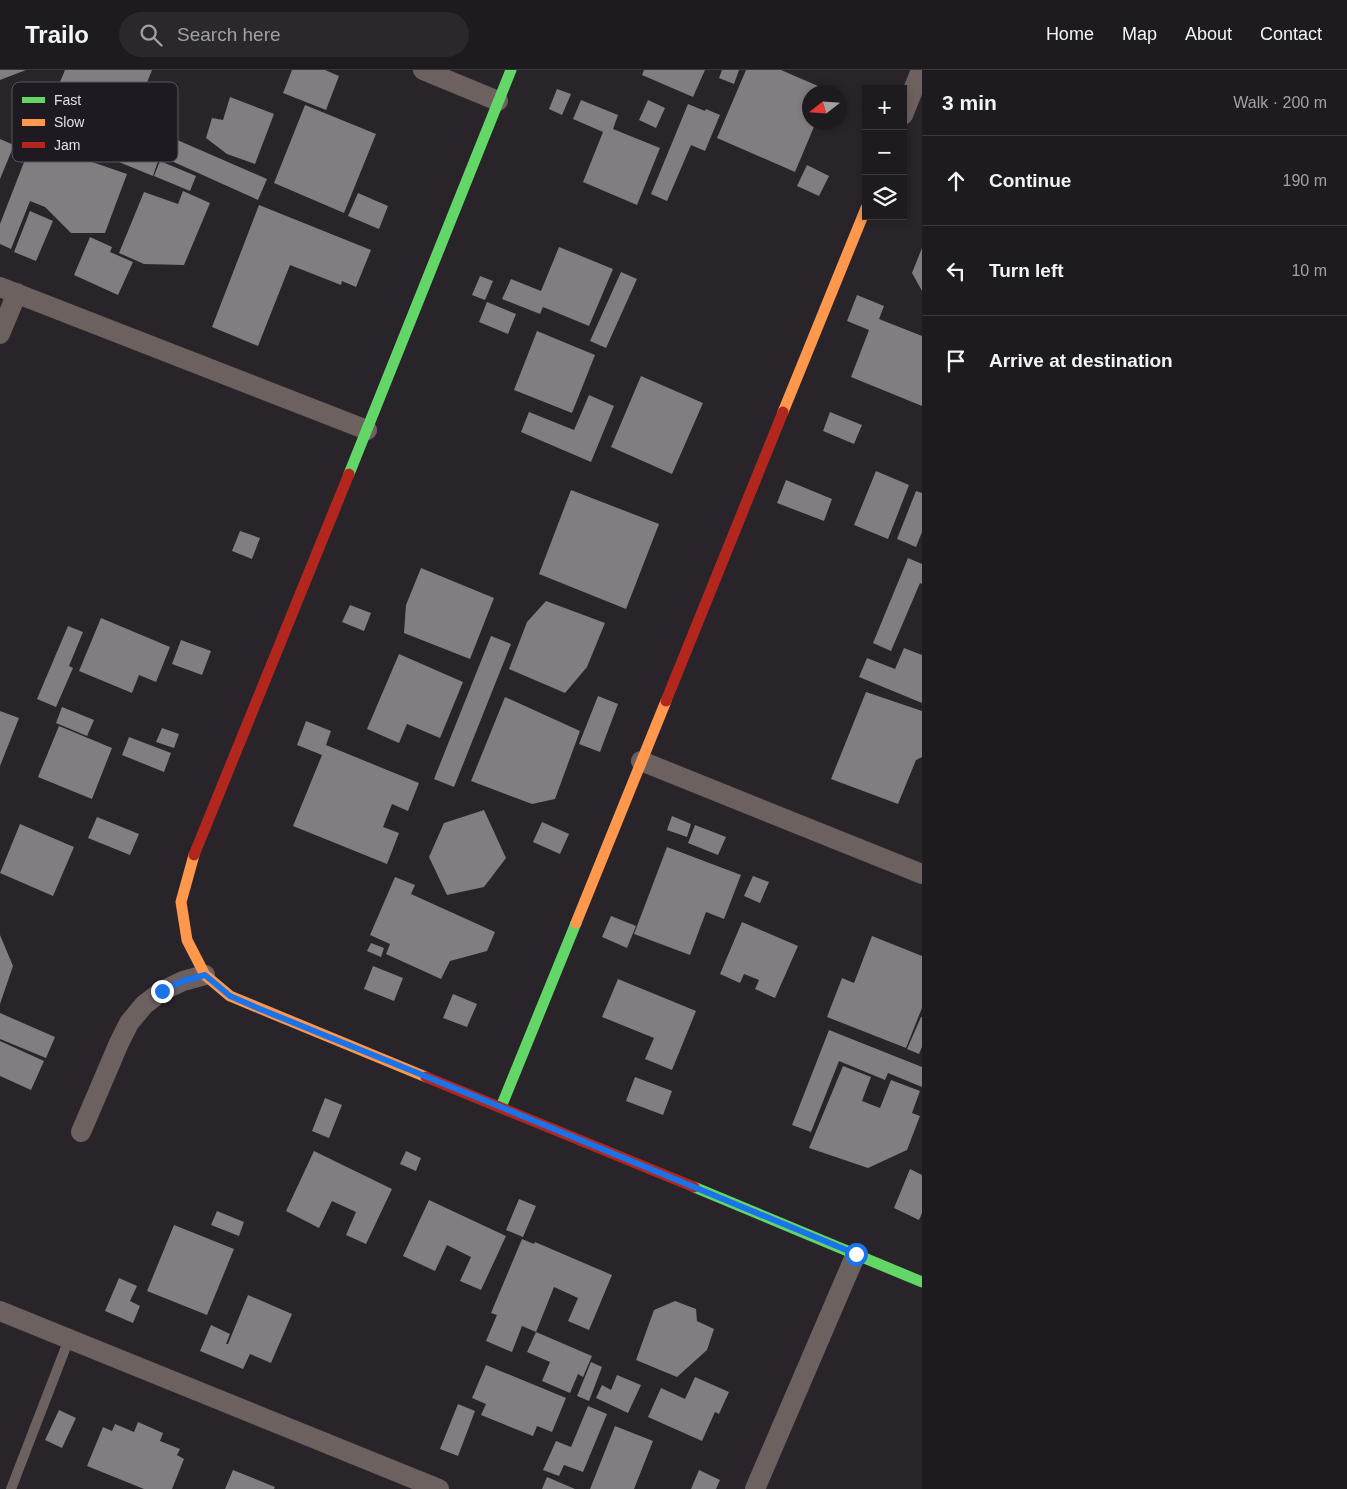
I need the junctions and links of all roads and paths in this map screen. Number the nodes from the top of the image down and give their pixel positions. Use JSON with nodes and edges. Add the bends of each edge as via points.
{"nodes":[{"id":1,"x":423,"y":70,"type":"edge"},
{"id":2,"x":511,"y":70,"type":"edge"},
{"id":3,"x":921,"y":70,"type":"edge"},
{"id":4,"x":498,"y":101,"type":"junction"},
{"id":5,"x":907,"y":105,"type":"edge"},
{"id":6,"x":862,"y":218,"type":"edge"},
{"id":7,"x":8,"y":290,"type":"edge"},
{"id":8,"x":0,"y":334,"type":"edge"},
{"id":9,"x":367,"y":430,"type":"junction"},
{"id":10,"x":642,"y":761,"type":"junction"},
{"id":11,"x":922,"y":874,"type":"edge"},
{"id":12,"x":205,"y":975,"type":"junction"},
{"id":13,"x":501,"y":1107,"type":"junction"},
{"id":14,"x":81,"y":1132,"type":"dead end"},
{"id":15,"x":856,"y":1254,"type":"junction"},
{"id":16,"x":922,"y":1282,"type":"edge"},
{"id":17,"x":0,"y":1311,"type":"edge"},
{"id":18,"x":69,"y":1339,"type":"junction"},
{"id":19,"x":11,"y":1489,"type":"edge"},
{"id":20,"x":439,"y":1489,"type":"edge"},
{"id":21,"x":755,"y":1489,"type":"edge"}],
"edges":[{"from":1,"to":4,"type":"street"},
{"from":2,"to":4,"type":"street"},
{"from":3,"to":5,"type":"street"},
{"from":4,"to":9,"type":"street"},
{"from":6,"to":10,"type":"street"},
{"from":7,"to":8,"type":"street"},
{"from":7,"to":9,"type":"street"},
{"from":9,"to":12,"type":"street","via":[[190,865],[183,912],[187,940]]},
{"from":10,"to":11,"type":"street"},
{"from":10,"to":13,"type":"street"},
{"from":12,"to":13,"type":"street","via":[[230,996]]},
{"from":12,"to":14,"type":"street","via":[[162,991],[129,1023]]},
{"from":13,"to":15,"type":"street"},
{"from":15,"to":16,"type":"street"},
{"from":15,"to":21,"type":"street"},
{"from":17,"to":18,"type":"street"},
{"from":18,"to":19,"type":"lane"},
{"from":18,"to":20,"type":"street"}]}
